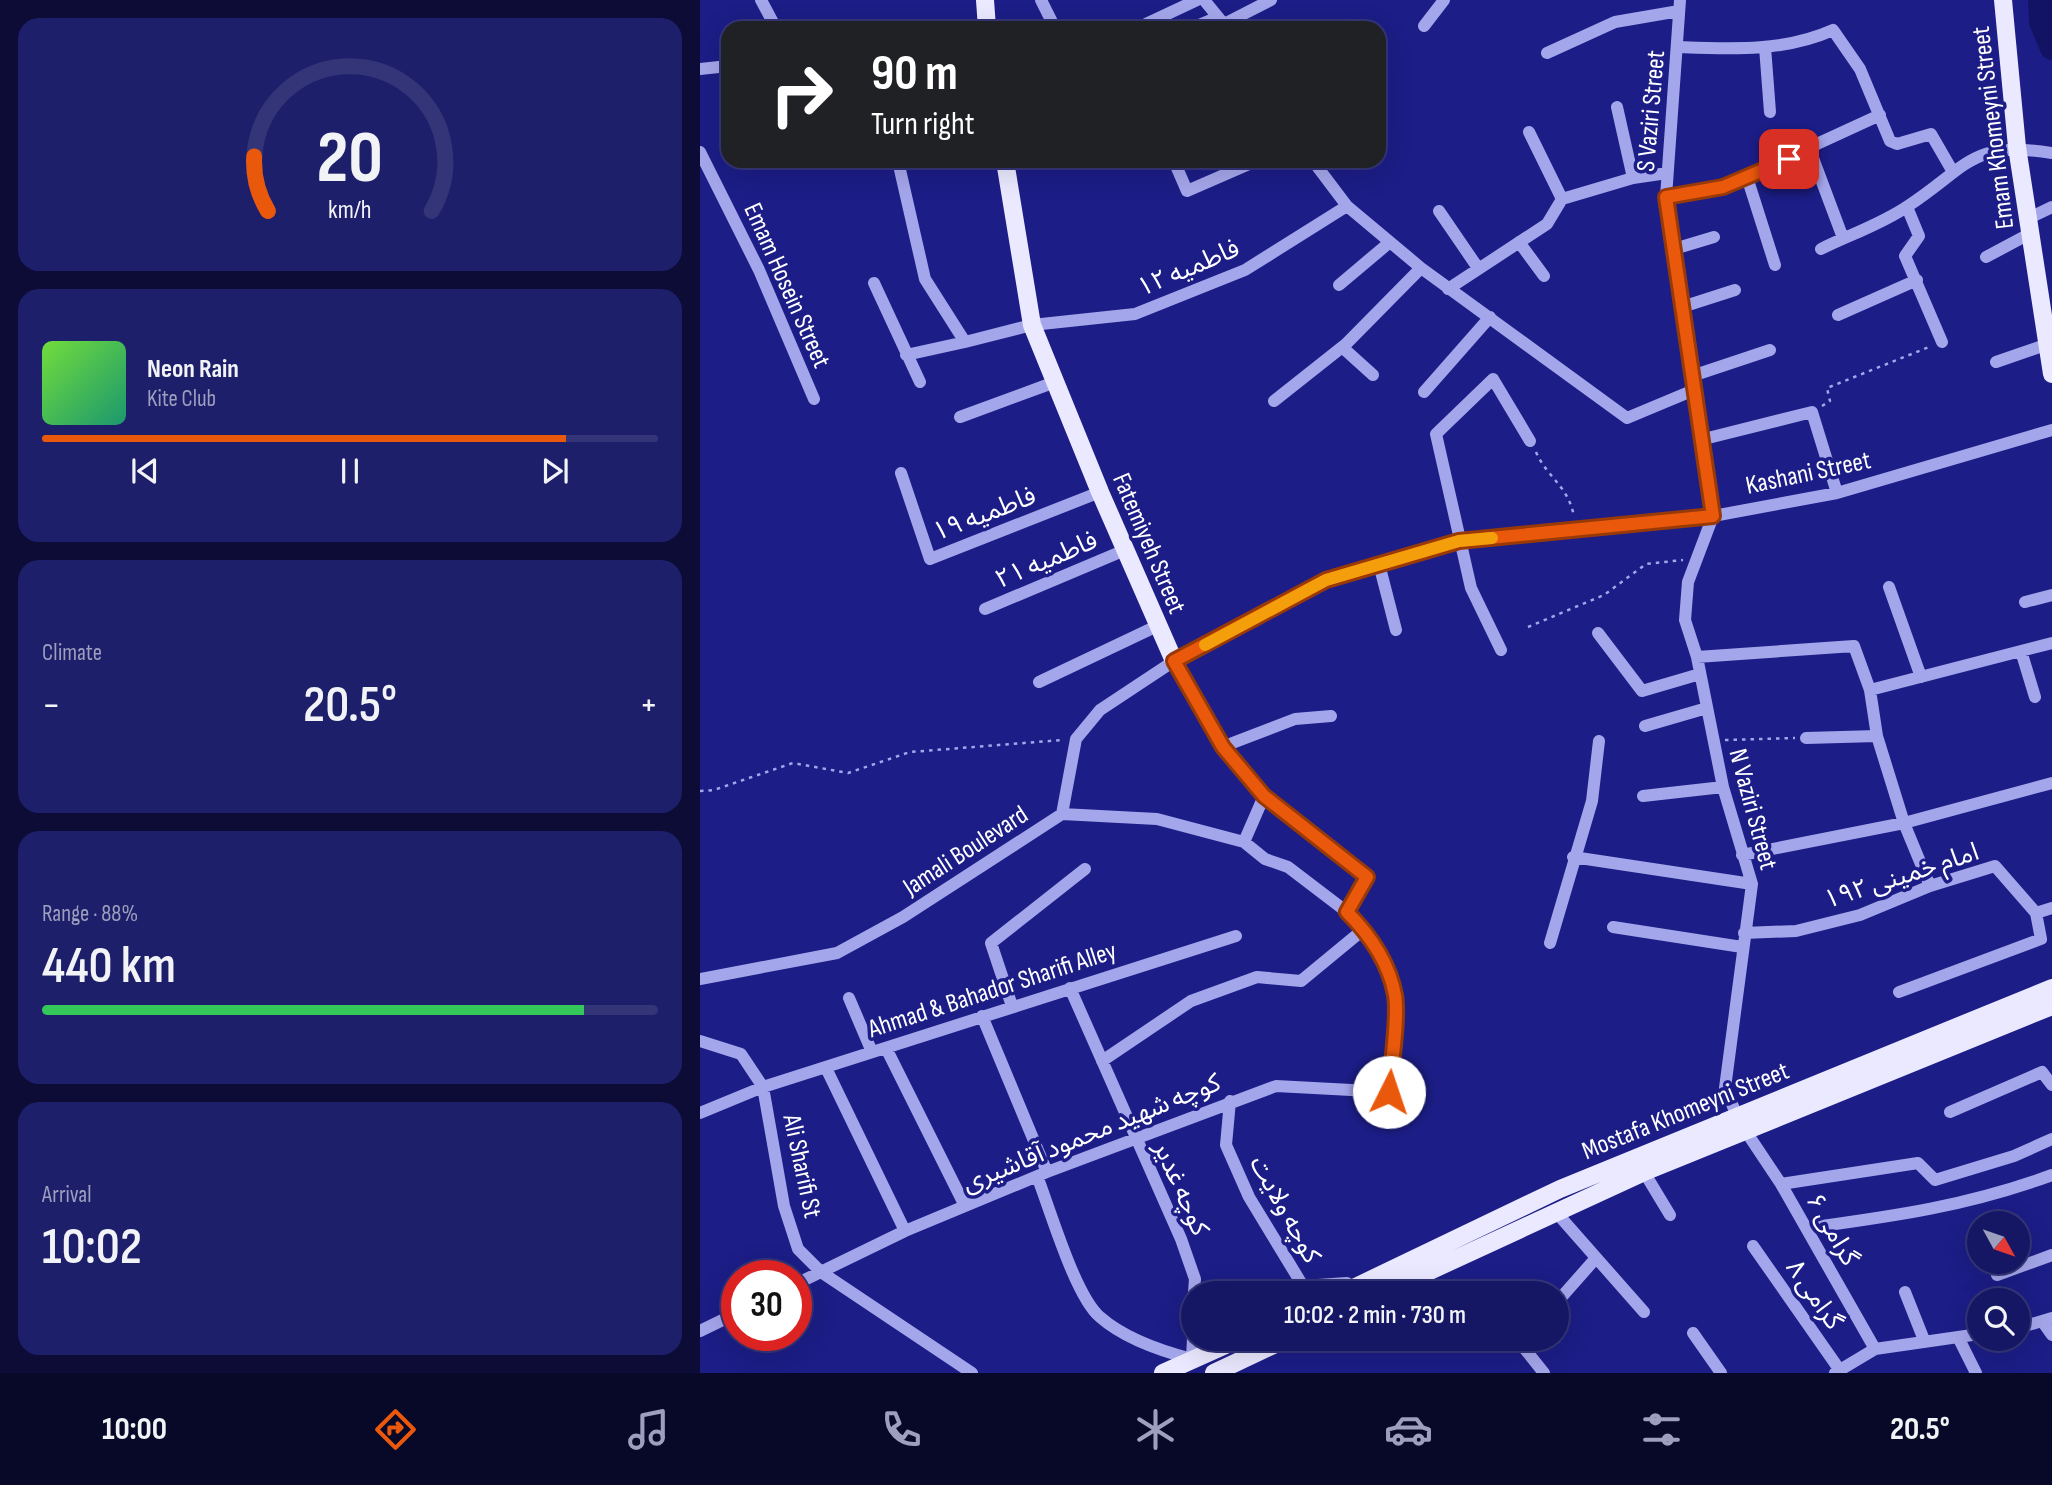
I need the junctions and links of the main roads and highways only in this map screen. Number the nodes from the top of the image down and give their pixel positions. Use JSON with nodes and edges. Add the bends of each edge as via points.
{"nodes":[{"id":1,"x":2003,"y":0,"type":"edge"},
{"id":2,"x":988,"y":1,"type":"edge"},
{"id":3,"x":987,"y":21,"type":"edge"},
{"id":4,"x":1007,"y":168,"type":"edge"},
{"id":5,"x":2052,"y":374,"type":"edge"},
{"id":6,"x":1174,"y":661,"type":"road end"},
{"id":7,"x":2052,"y":988,"type":"edge"},
{"id":8,"x":2052,"y":1006,"type":"edge"},
{"id":9,"x":1742,"y":1125,"type":"junction"},
{"id":10,"x":1370,"y":1281,"type":"edge"},
{"id":11,"x":1407,"y":1281,"type":"edge"},
{"id":12,"x":1211,"y":1351,"type":"edge"},
{"id":13,"x":1264,"y":1351,"type":"edge"},
{"id":14,"x":1233,"y":1368,"type":"edge"},
{"id":15,"x":1163,"y":1373,"type":"edge"},
{"id":16,"x":1214,"y":1373,"type":"edge"}],
"edges":[{"from":1,"to":5,"type":"main road","name":"Emam Khomeyni Street","via":[[2017,147]]},
{"from":2,"to":3,"type":"main road"},
{"from":4,"to":6,"type":"main road","name":"Fatemiyeh Street","via":[[1032,325]]},
{"from":7,"to":9,"type":"main road","name":"Mostafa Khomeyni Street"},
{"from":8,"to":9,"type":"main road","name":"Mostafa Khomeyni Street"},
{"from":9,"to":10,"type":"main road","name":"Mostafa Khomeyni Street","via":[[1560,1189]]},
{"from":9,"to":11,"type":"main road","name":"Mostafa Khomeyni Street"},
{"from":12,"to":15,"type":"main road"},
{"from":13,"to":14,"type":"main road"},
{"from":14,"to":16,"type":"main road"}]}
